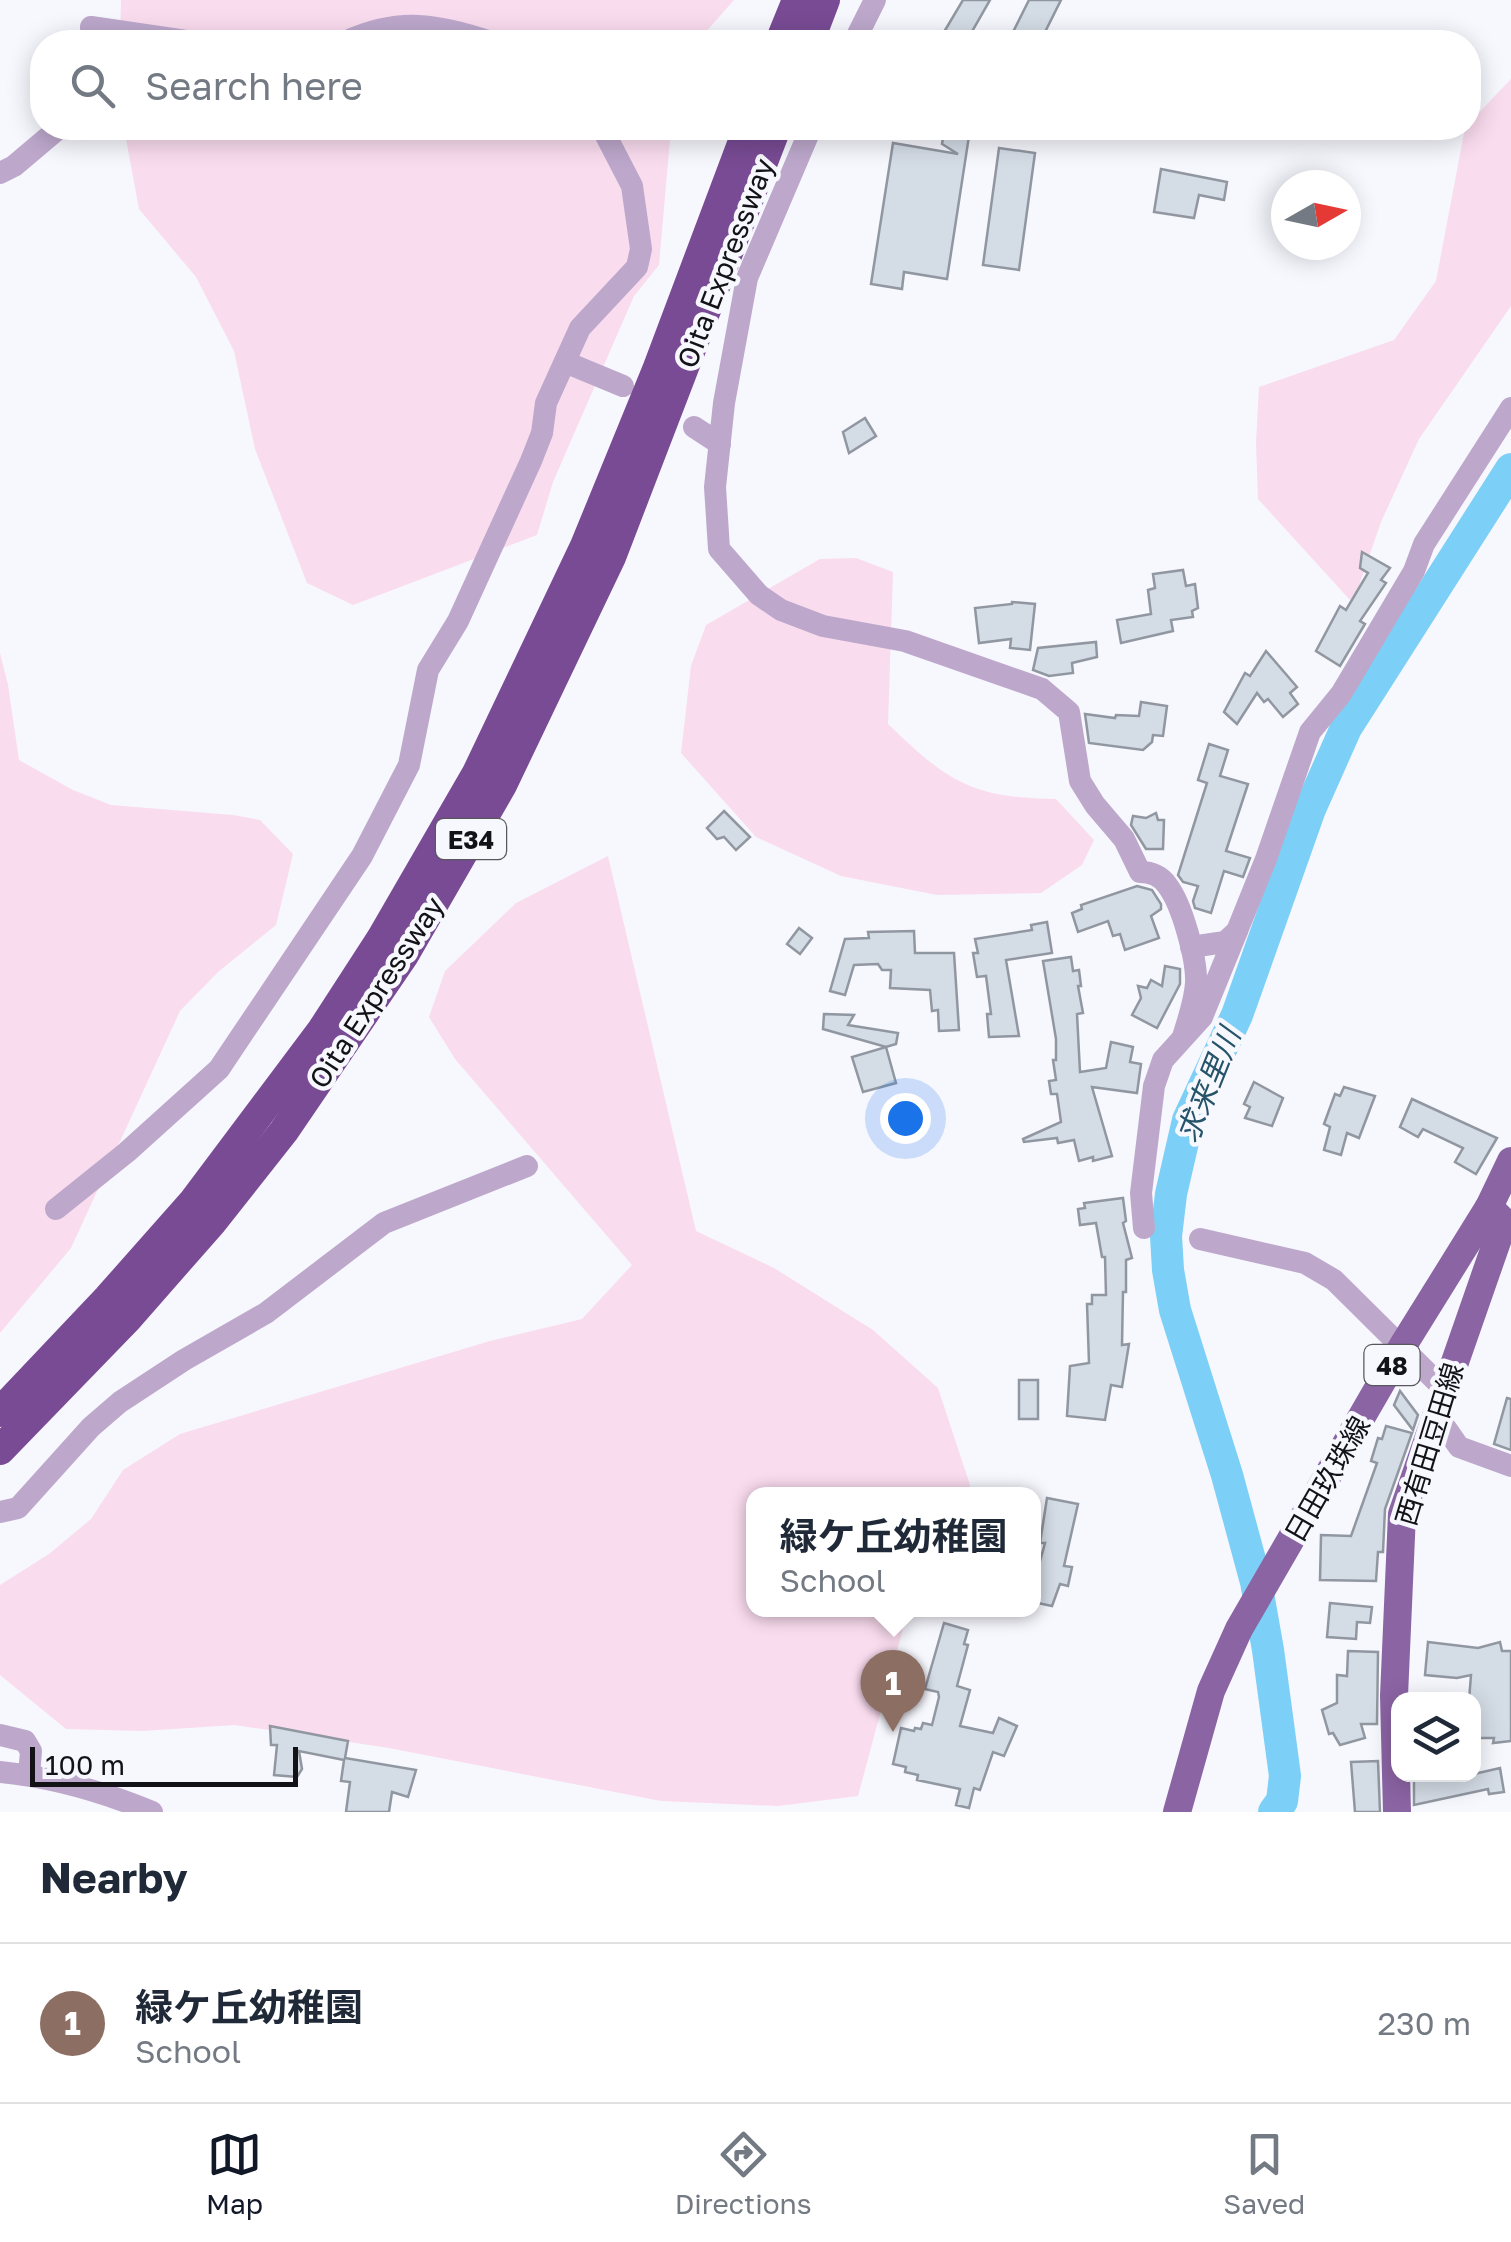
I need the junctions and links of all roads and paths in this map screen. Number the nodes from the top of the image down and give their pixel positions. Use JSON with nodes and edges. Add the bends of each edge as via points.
{"nodes":[{"id":1,"x":797,"y":0,"type":"edge"},
{"id":2,"x":825,"y":0,"type":"edge"},
{"id":3,"x":875,"y":0,"type":"edge"},
{"id":4,"x":380,"y":30,"type":"edge"},
{"id":5,"x":455,"y":30,"type":"edge"},
{"id":6,"x":785,"y":30,"type":"edge"},
{"id":7,"x":814,"y":30,"type":"edge"},
{"id":8,"x":860,"y":30,"type":"edge"},
{"id":9,"x":45,"y":140,"type":"edge"},
{"id":10,"x":608,"y":140,"type":"edge"},
{"id":11,"x":743,"y":140,"type":"edge"},
{"id":12,"x":772,"y":140,"type":"edge"},
{"id":13,"x":806,"y":140,"type":"edge"},
{"id":14,"x":0,"y":173,"type":"edge"},
{"id":15,"x":564,"y":362,"type":"junction"},
{"id":16,"x":623,"y":386,"type":"dead end"},
{"id":17,"x":1511,"y":408,"type":"edge"},
{"id":18,"x":694,"y":427,"type":"dead end"},
{"id":19,"x":720,"y":444,"type":"junction"},
{"id":20,"x":1237,"y":931,"type":"junction"},
{"id":21,"x":1191,"y":947,"type":"junction"},
{"id":22,"x":1183,"y":1037,"type":"junction"},
{"id":23,"x":1511,"y":1160,"type":"edge"},
{"id":24,"x":527,"y":1166,"type":"dead end"},
{"id":25,"x":1489,"y":1208,"type":"junction"},
{"id":26,"x":56,"y":1209,"type":"dead end"},
{"id":27,"x":1144,"y":1228,"type":"dead end"},
{"id":28,"x":1200,"y":1239,"type":"dead end"},
{"id":29,"x":1402,"y":1347,"type":"junction"},
{"id":30,"x":1440,"y":1402,"type":"junction"},
{"id":31,"x":0,"y":1412,"type":"edge"},
{"id":32,"x":0,"y":1450,"type":"edge"},
{"id":33,"x":1511,"y":1466,"type":"edge"},
{"id":34,"x":0,"y":1512,"type":"edge"},
{"id":35,"x":0,"y":1735,"type":"edge"},
{"id":36,"x":0,"y":1772,"type":"edge"},
{"id":37,"x":29,"y":1775,"type":"junction"},
{"id":38,"x":1177,"y":1811,"type":"edge"},
{"id":39,"x":152,"y":1812,"type":"edge"},
{"id":40,"x":1397,"y":1812,"type":"edge"}],
"edges":[{"from":1,"to":6,"type":"highway"},
{"from":2,"to":7,"type":"highway"},
{"from":3,"to":8,"type":"street"},
{"from":4,"to":5,"type":"street","via":[[421,24]]},
{"from":9,"to":14,"type":"street"},
{"from":10,"to":15,"type":"street","via":[[632,186],[637,266],[580,328]]},
{"from":11,"to":31,"type":"highway","name":"Oita Expressway","number":"E34","via":[[585,546],[477,773],[381,939],[193,1202]]},
{"from":12,"to":32,"type":"highway","name":"Oita Expressway","number":"E34","via":[[611,557],[502,785],[404,955],[284,1131],[213,1221]]},
{"from":13,"to":19,"type":"street","via":[[747,278]]},
{"from":15,"to":16,"type":"street"},
{"from":15,"to":26,"type":"street","via":[[531,461],[458,621],[428,670],[409,765],[362,856],[219,1070]]},
{"from":17,"to":20,"type":"street","via":[[1424,544],[1341,694],[1310,732]]},
{"from":18,"to":19,"type":"street"},
{"from":19,"to":21,"type":"street","via":[[719,549],[759,595],[824,626],[906,641],[1042,689],[1068,712],[1080,781],[1140,872],[1152,872],[1167,885]]},
{"from":20,"to":21,"type":"street","via":[[1225,942]]},
{"from":20,"to":22,"type":"street","via":[[1202,1017]]},
{"from":21,"to":22,"type":"street","via":[[1196,980]]},
{"from":22,"to":27,"type":"street","via":[[1163,1060],[1154,1086],[1141,1192]]},
{"from":23,"to":25,"type":"main road","name":"日田玖珠線","number":"48"},
{"from":24,"to":34,"type":"street","via":[[384,1223],[266,1313],[120,1402],[18,1508]]},
{"from":25,"to":29,"type":"main road","name":"日田玖珠線","number":"48"},
{"from":25,"to":30,"type":"main road","name":"西有田豆田線","via":[[1502,1227]]},
{"from":28,"to":29,"type":"street","via":[[1305,1263],[1334,1280]]},
{"from":29,"to":30,"type":"street"},
{"from":29,"to":38,"type":"main road","name":"日田玖珠線","number":"48","via":[[1239,1630],[1211,1691]]},
{"from":30,"to":33,"type":"street","via":[[1459,1447]]},
{"from":30,"to":40,"type":"main road","name":"西有田豆田線","via":[[1399,1544]]},
{"from":35,"to":37,"type":"street","via":[[24,1741],[31,1751]]},
{"from":36,"to":37,"type":"street"},
{"from":37,"to":39,"type":"street"}]}
